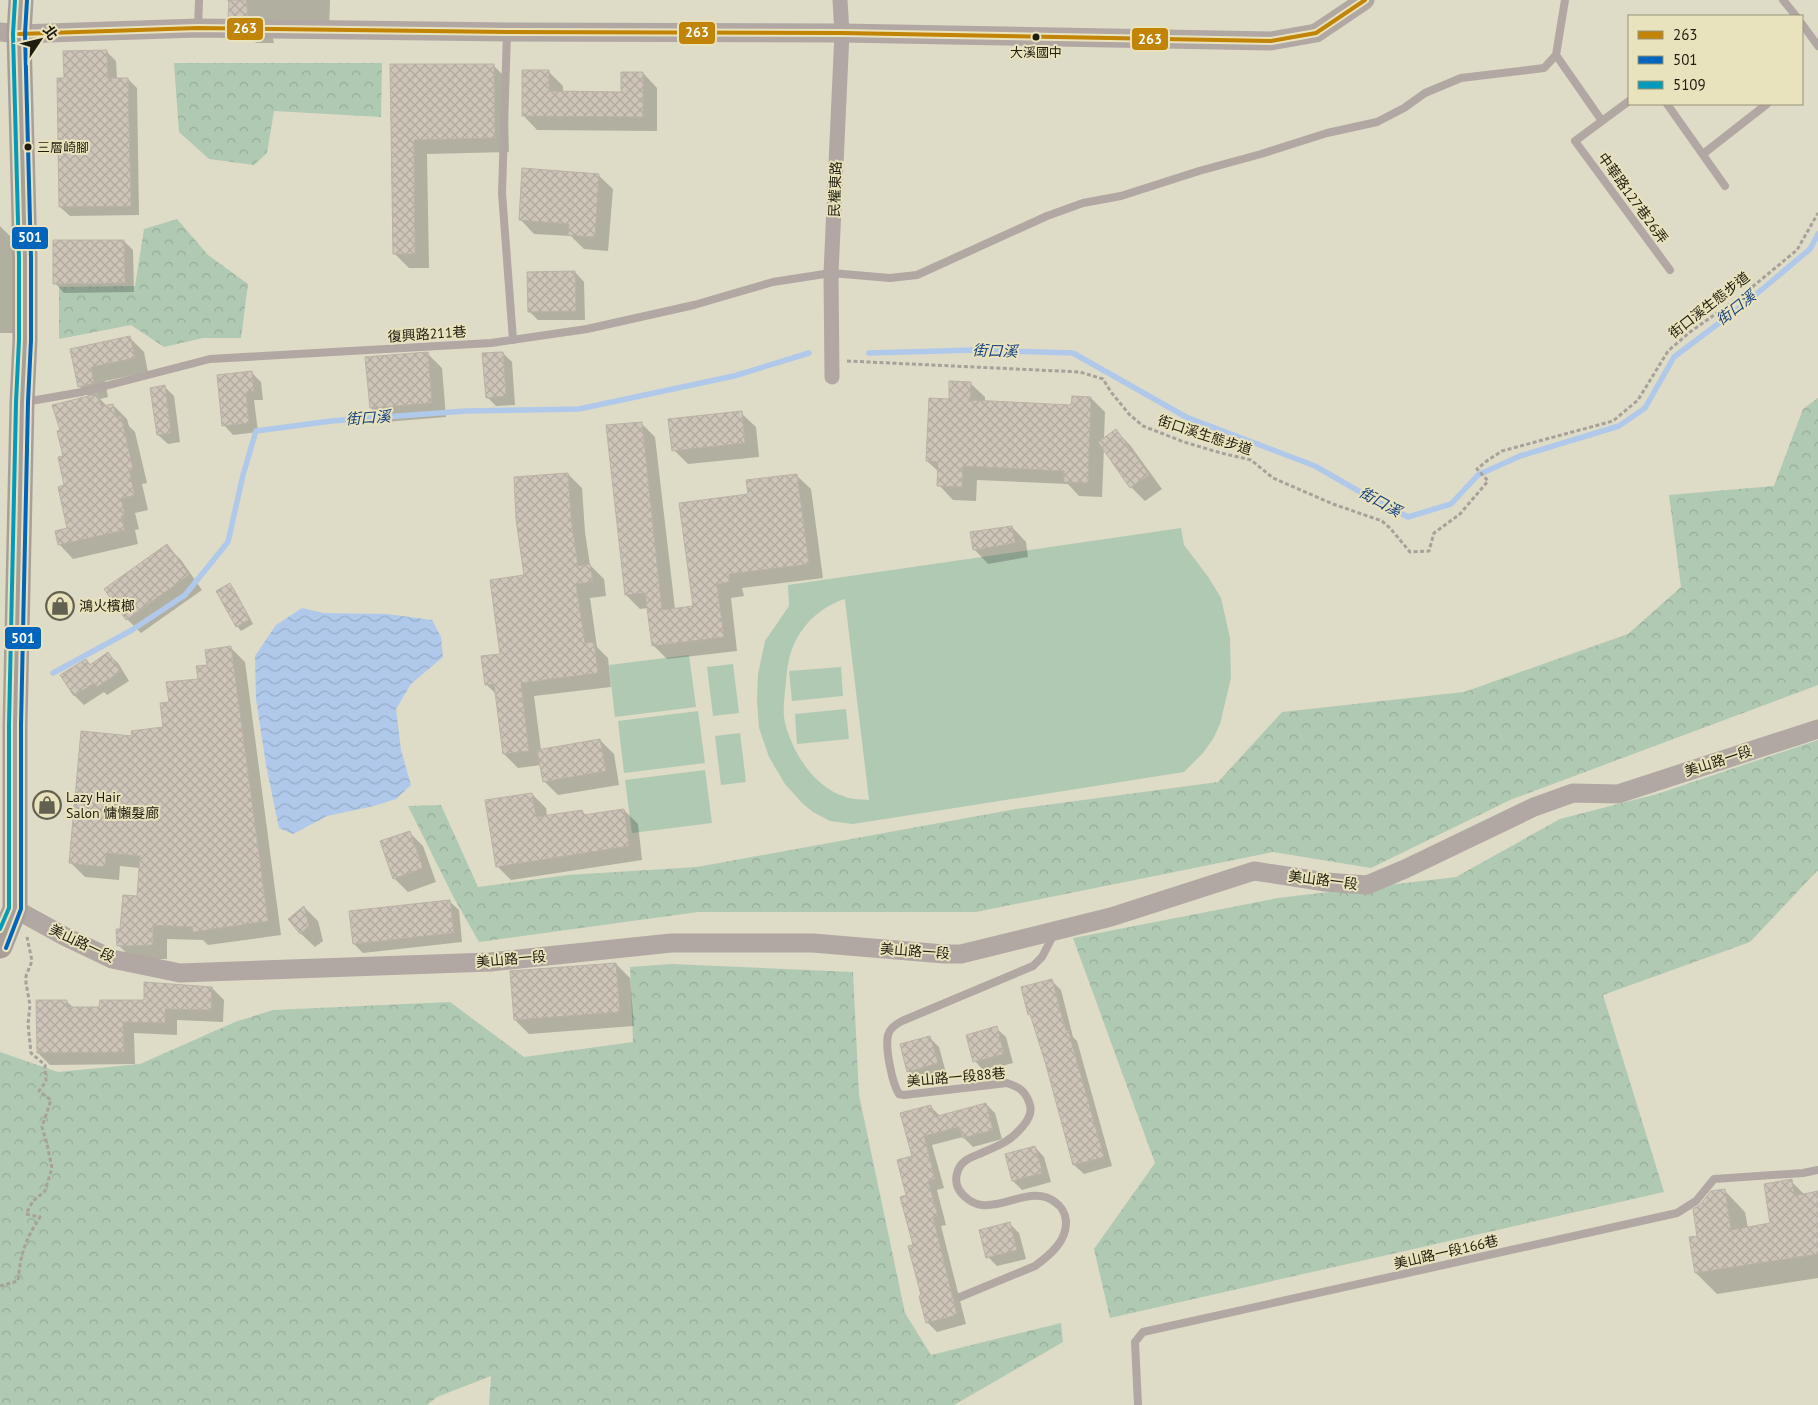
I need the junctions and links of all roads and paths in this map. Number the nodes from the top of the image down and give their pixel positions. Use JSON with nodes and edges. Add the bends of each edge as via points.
{"nodes":[{"id":1,"x":21,"y":0,"type":"edge"},
{"id":2,"x":199,"y":0,"type":"edge"},
{"id":3,"x":840,"y":0,"type":"edge"},
{"id":4,"x":1365,"y":0,"type":"edge"},
{"id":5,"x":1566,"y":0,"type":"edge"},
{"id":6,"x":1783,"y":0,"type":"edge"},
{"id":7,"x":1795,"y":15,"type":"edge"},
{"id":8,"x":1803,"y":25,"type":"edge"},
{"id":9,"x":198,"y":28,"type":"junction"},
{"id":10,"x":507,"y":32,"type":"junction"},
{"id":11,"x":10,"y":33,"type":"edge"},
{"id":12,"x":842,"y":33,"type":"junction"},
{"id":13,"x":1818,"y":46,"type":"edge"},
{"id":14,"x":1556,"y":55,"type":"junction"},
{"id":15,"x":1628,"y":102,"type":"edge"},
{"id":16,"x":1667,"y":105,"type":"edge"},
{"id":17,"x":1766,"y":105,"type":"edge"},
{"id":18,"x":1602,"y":121,"type":"junction"},
{"id":19,"x":1702,"y":154,"type":"junction"},
{"id":20,"x":1725,"y":186,"type":"dead end"},
{"id":21,"x":1818,"y":213,"type":"edge"},
{"id":22,"x":1670,"y":270,"type":"dead end"},
{"id":23,"x":832,"y":273,"type":"junction"},
{"id":24,"x":513,"y":340,"type":"junction"},
{"id":25,"x":846,"y":361,"type":"dead end"},
{"id":26,"x":832,"y":377,"type":"dead end"},
{"id":27,"x":22,"y":402,"type":"junction"},
{"id":28,"x":1818,"y":728,"type":"edge"},
{"id":29,"x":14,"y":909,"type":"junction"},
{"id":30,"x":1056,"y":931,"type":"junction"},
{"id":31,"x":0,"y":946,"type":"edge"},
{"id":32,"x":1818,"y":1170,"type":"edge"},
{"id":33,"x":0,"y":1286,"type":"edge"},
{"id":34,"x":960,"y":1297,"type":"dead end"},
{"id":35,"x":1138,"y":1405,"type":"edge"}],
"edges":[{"from":1,"to":11,"type":"main road"},
{"from":2,"to":9,"type":"lane"},
{"from":3,"to":12,"type":"street","name":"民權東路"},
{"from":4,"to":12,"type":"street","via":[[1316,33],[1270,41]]},
{"from":5,"to":14,"type":"lane"},
{"from":6,"to":7,"type":"lane"},
{"from":8,"to":13,"type":"lane"},
{"from":9,"to":10,"type":"street"},
{"from":9,"to":11,"type":"street"},
{"from":10,"to":12,"type":"street"},
{"from":10,"to":24,"type":"lane","via":[[502,193]]},
{"from":11,"to":27,"type":"main road","via":[[25,258]]},
{"from":12,"to":23,"type":"street","name":"民權東路"},
{"from":14,"to":18,"type":"lane"},
{"from":14,"to":23,"type":"lane","name":"復興路211巷","via":[[1544,68],[1461,78],[1425,93],[1377,122],[1199,170],[1121,196],[1083,203],[1047,216],[917,276],[890,278]]},
{"from":15,"to":18,"type":"lane"},
{"from":16,"to":19,"type":"lane"},
{"from":17,"to":19,"type":"lane"},
{"from":18,"to":22,"type":"lane","name":"中華路127巷26弄","via":[[1576,141]]},
{"from":19,"to":20,"type":"lane"},
{"from":21,"to":25,"type":"path","name":"街口溪生態步道","via":[[1797,250],[1668,351],[1638,400],[1613,421],[1502,451],[1477,469],[1488,481],[1460,514],[1434,533],[1428,551],[1410,552],[1382,521],[1273,478],[1251,460],[1143,426],[1129,414],[1103,379],[1080,372]]},
{"from":23,"to":24,"type":"lane","name":"復興路211巷","via":[[773,282],[587,329]]},
{"from":23,"to":26,"type":"street","name":"民權東路"},
{"from":24,"to":27,"type":"lane","name":"復興路211巷","via":[[210,359],[82,392]]},
{"from":27,"to":29,"type":"main road"},
{"from":28,"to":30,"type":"street","name":"美山路一段","via":[[1618,794],[1573,793],[1534,807],[1367,885],[1254,871],[1111,917]]},
{"from":29,"to":30,"type":"street","name":"美山路一段","via":[[112,958],[180,973],[490,962],[671,943],[813,943],[961,954]]},
{"from":29,"to":31,"type":"main road"},
{"from":29,"to":33,"type":"path","via":[[27,937],[32,960],[26,976],[30,1005],[28,1024],[31,1053],[45,1065],[46,1081],[39,1091],[51,1100],[42,1127],[52,1168],[45,1191],[26,1214],[40,1217],[29,1233],[20,1257],[18,1281]]},
{"from":30,"to":34,"type":"lane","name":"美山路一段88巷","via":[[1042,957],[1033,966],[902,1021],[889,1033],[887,1046],[899,1094],[1006,1083],[1020,1087],[1028,1098],[1031,1109],[1027,1121],[1014,1136],[1003,1145],[965,1161],[958,1169],[956,1182],[960,1192],[981,1205],[1048,1196],[1064,1211],[1064,1238],[1044,1259],[1035,1266]]},
{"from":32,"to":35,"type":"lane","name":"美山路一段166巷","via":[[1714,1179],[1696,1201],[1677,1213],[1143,1332],[1135,1342]]}]}
